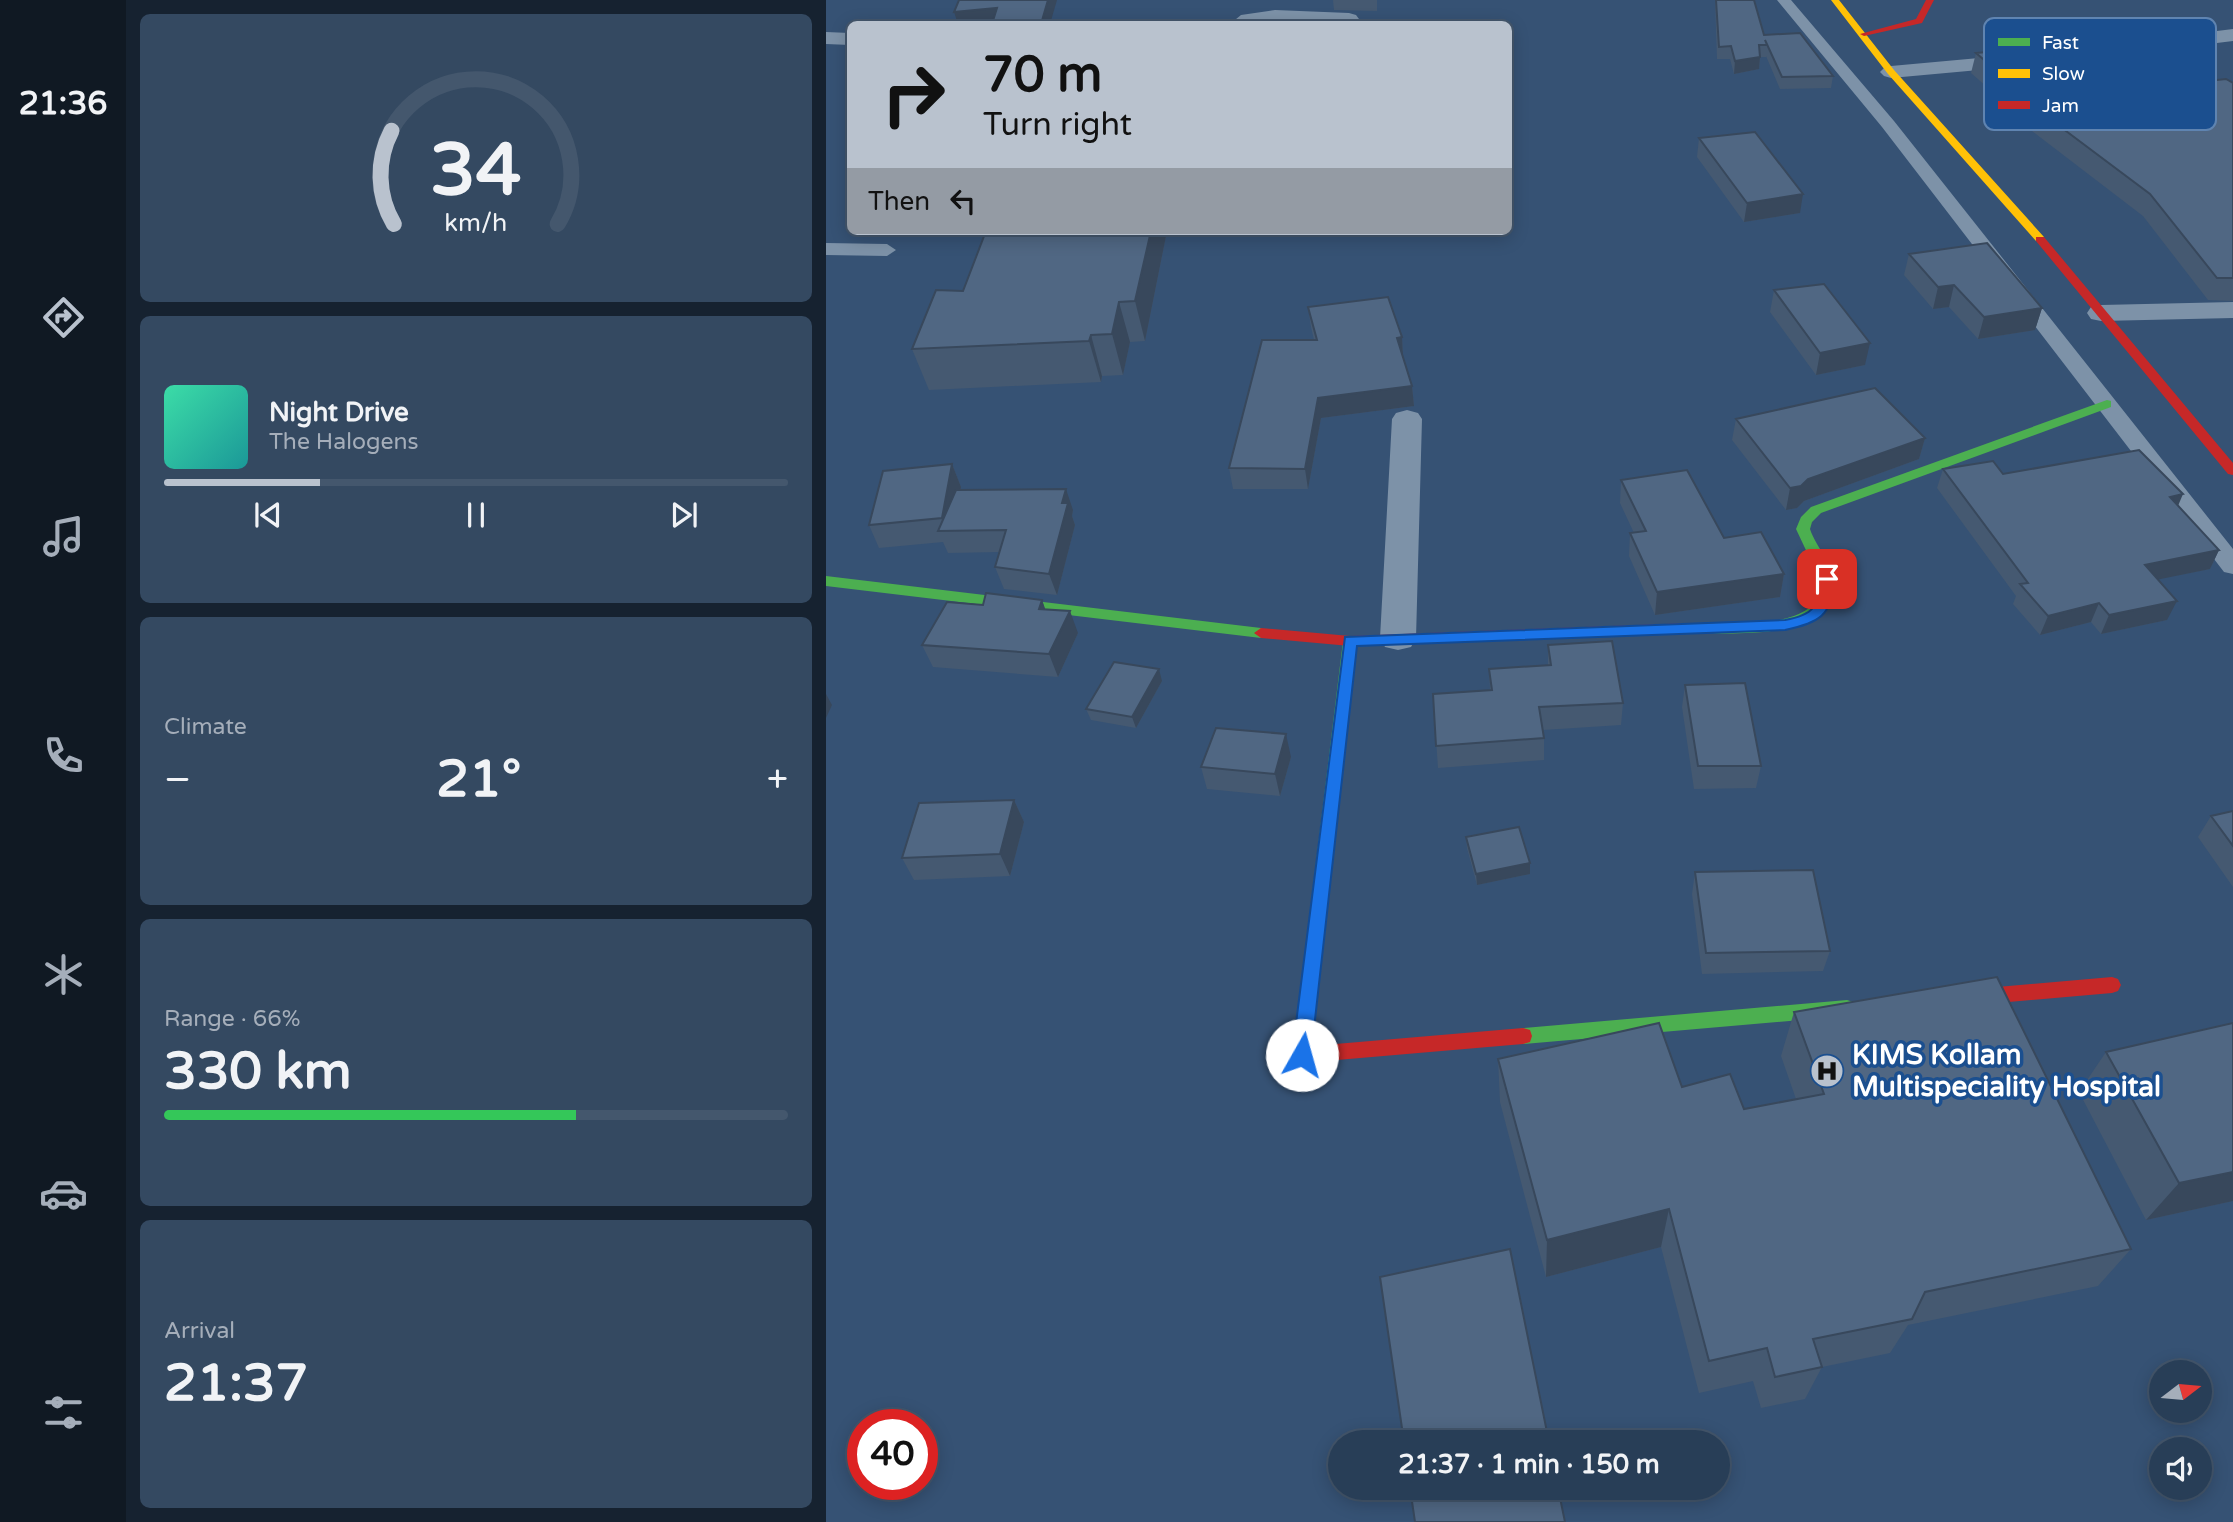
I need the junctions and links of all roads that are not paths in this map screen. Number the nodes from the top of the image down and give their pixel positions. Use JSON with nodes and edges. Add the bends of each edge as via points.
{"nodes":[{"id":1,"x":1784,"y":0,"type":"edge"},
{"id":2,"x":1835,"y":0,"type":"edge"},
{"id":3,"x":1930,"y":0,"type":"edge"},
{"id":4,"x":1349,"y":19,"type":"dead end"},
{"id":5,"x":1244,"y":21,"type":"edge"},
{"id":6,"x":1864,"y":34,"type":"junction"},
{"id":7,"x":826,"y":38,"type":"edge"},
{"id":8,"x":847,"y":39,"type":"edge"},
{"id":9,"x":1984,"y":64,"type":"edge"},
{"id":10,"x":1891,"y":72,"type":"junction"},
{"id":11,"x":826,"y":249,"type":"edge"},
{"id":12,"x":887,"y":250,"type":"dead end"},
{"id":13,"x":2233,"y":310,"type":"edge"},
{"id":14,"x":2101,"y":313,"type":"junction"},
{"id":15,"x":2107,"y":404,"type":"junction"},
{"id":16,"x":1407,"y":419,"type":"dead end"},
{"id":17,"x":2233,"y":471,"type":"edge"},
{"id":18,"x":2233,"y":566,"type":"edge"},
{"id":19,"x":826,"y":580,"type":"edge"},
{"id":20,"x":1398,"y":638,"type":"junction"},
{"id":21,"x":1350,"y":641,"type":"junction"},
{"id":22,"x":2112,"y":985,"type":"dead end"},
{"id":23,"x":1933,"y":1001,"type":"edge"},
{"id":24,"x":1865,"y":1007,"type":"edge"}],
"edges":[{"from":1,"to":15,"type":"lane","via":[[1888,124]]},
{"from":2,"to":6,"type":"main road"},
{"from":3,"to":6,"type":"main road","via":[[1919,21]]},
{"from":4,"to":5,"type":"street","via":[[1266,16]]},
{"from":6,"to":10,"type":"main road"},
{"from":7,"to":8,"type":"street"},
{"from":9,"to":10,"type":"street"},
{"from":10,"to":14,"type":"main road"},
{"from":11,"to":12,"type":"lane"},
{"from":13,"to":14,"type":"street"},
{"from":14,"to":17,"type":"main road"},
{"from":15,"to":18,"type":"lane"},
{"from":15,"to":20,"type":"main road","via":[[1816,510],[1805,520],[1803,532],[1827,579],[1827,597],[1807,621]]},
{"from":16,"to":20,"type":"street"},
{"from":19,"to":21,"type":"main road","via":[[1199,627]]},
{"from":20,"to":21,"type":"main road"},
{"from":21,"to":24,"type":"main road","via":[[1302,1055]]},
{"from":22,"to":23,"type":"main road"}]}
